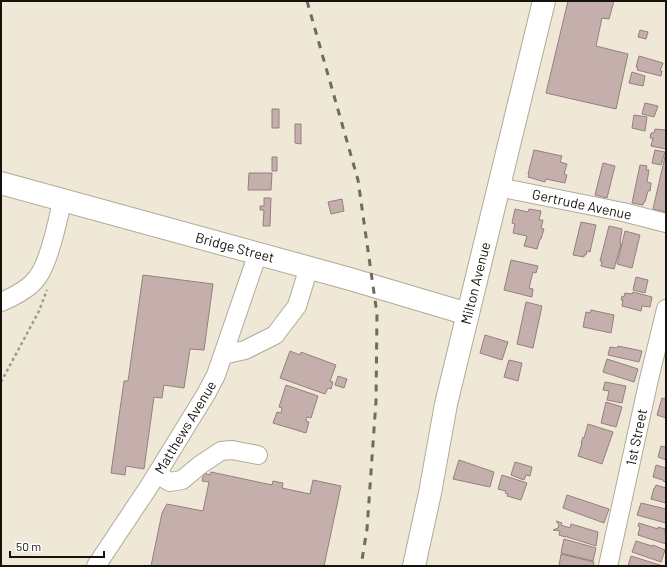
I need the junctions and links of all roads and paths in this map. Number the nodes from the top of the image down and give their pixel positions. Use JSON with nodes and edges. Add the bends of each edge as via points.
{"nodes":[{"id":1,"x":544,"y":1,"type":"edge"},
{"id":2,"x":1,"y":183,"type":"edge"},
{"id":3,"x":498,"y":186,"type":"junction"},
{"id":4,"x":65,"y":201,"type":"junction"},
{"id":5,"x":666,"y":223,"type":"edge"},
{"id":6,"x":258,"y":253,"type":"junction"},
{"id":7,"x":308,"y":267,"type":"junction"},
{"id":8,"x":1,"y":302,"type":"edge"},
{"id":9,"x":666,"y":309,"type":"edge"},
{"id":10,"x":468,"y":314,"type":"junction"},
{"id":11,"x":223,"y":355,"type":"junction"},
{"id":12,"x":258,"y":455,"type":"dead end"},
{"id":13,"x":157,"y":474,"type":"junction"},
{"id":14,"x":96,"y":566,"type":"edge"},
{"id":15,"x":414,"y":566,"type":"edge"},
{"id":16,"x":608,"y":566,"type":"edge"}],
"edges":[{"from":1,"to":3,"type":"main road","name":"Milton Avenue"},
{"from":2,"to":4,"type":"main road","name":"Bridge Street"},
{"from":3,"to":5,"type":"street","name":"Gertrude Avenue"},
{"from":3,"to":10,"type":"main road","name":"Milton Avenue"},
{"from":4,"to":6,"type":"main road","name":"Bridge Street"},
{"from":4,"to":8,"type":"street","via":[[61,206],[46,259],[38,277],[28,287]]},
{"from":6,"to":7,"type":"main road","name":"Bridge Street"},
{"from":6,"to":11,"type":"street","name":"Matthews Avenue"},
{"from":7,"to":10,"type":"main road","name":"Bridge Street"},
{"from":7,"to":11,"type":"street","via":[[297,306],[275,335],[245,350]]},
{"from":9,"to":16,"type":"street","name":"1st Street"},
{"from":10,"to":15,"type":"main road","name":"Milton Avenue","via":[[446,404]]},
{"from":11,"to":13,"type":"street","name":"Matthews Avenue","via":[[206,394]]},
{"from":12,"to":13,"type":"street","via":[[232,450],[220,451],[182,480],[170,482]]},
{"from":13,"to":14,"type":"street","name":"Matthews Avenue"}]}
